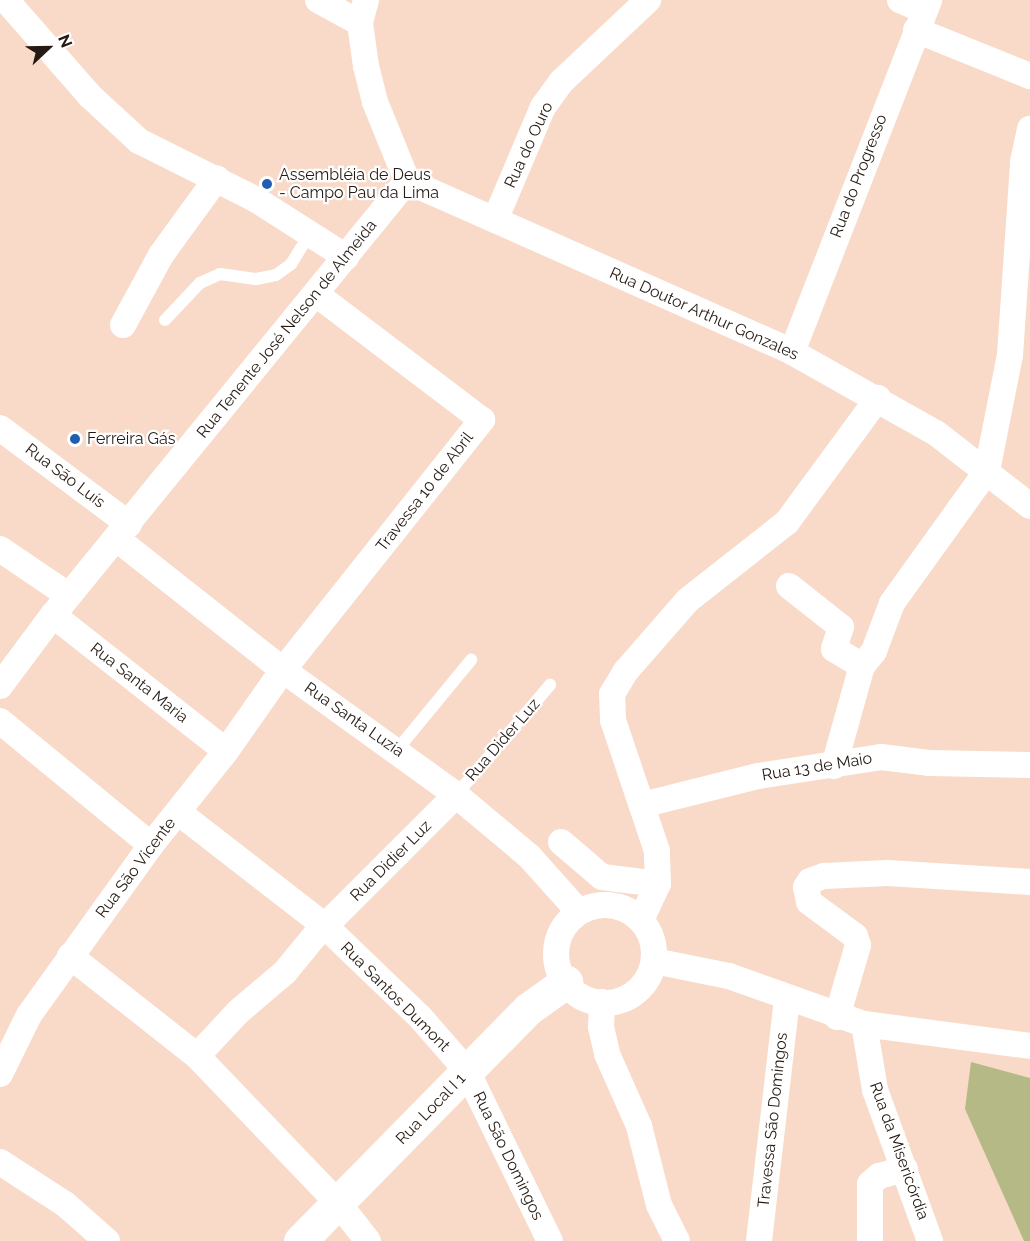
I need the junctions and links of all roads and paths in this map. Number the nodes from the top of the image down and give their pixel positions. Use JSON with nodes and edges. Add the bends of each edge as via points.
{"nodes":[{"id":1,"x":6,"y":0,"type":"edge"},
{"id":2,"x":318,"y":0,"type":"edge"},
{"id":3,"x":648,"y":0,"type":"edge"},
{"id":4,"x":900,"y":0,"type":"edge"},
{"id":5,"x":363,"y":12,"type":"edge"},
{"id":6,"x":923,"y":14,"type":"edge"},
{"id":7,"x":1030,"y":76,"type":"edge"},
{"id":8,"x":1030,"y":129,"type":"edge"},
{"id":9,"x":217,"y":178,"type":"junction"},
{"id":10,"x":407,"y":181,"type":"junction"},
{"id":11,"x":495,"y":220,"type":"junction"},
{"id":12,"x":310,"y":233,"type":"junction"},
{"id":13,"x":346,"y":257,"type":"junction"},
{"id":14,"x":316,"y":294,"type":"junction"},
{"id":15,"x":165,"y":320,"type":"dead end"},
{"id":16,"x":123,"y":325,"type":"dead end"},
{"id":17,"x":792,"y":352,"type":"junction"},
{"id":18,"x":878,"y":398,"type":"junction"},
{"id":19,"x":0,"y":428,"type":"edge"},
{"id":20,"x":987,"y":471,"type":"junction"},
{"id":21,"x":1030,"y":506,"type":"edge"},
{"id":22,"x":123,"y":532,"type":"junction"},
{"id":23,"x":0,"y":549,"type":"edge"},
{"id":24,"x":789,"y":586,"type":"dead end"},
{"id":25,"x":68,"y":595,"type":"junction"},
{"id":26,"x":52,"y":615,"type":"junction"},
{"id":27,"x":471,"y":660,"type":"dead end"},
{"id":28,"x":862,"y":666,"type":"junction"},
{"id":29,"x":283,"y":670,"type":"junction"},
{"id":30,"x":550,"y":685,"type":"dead end"},
{"id":31,"x":0,"y":686,"type":"edge"},
{"id":32,"x":0,"y":721,"type":"edge"},
{"id":33,"x":397,"y":750,"type":"junction"},
{"id":34,"x":226,"y":751,"type":"junction"},
{"id":35,"x":1030,"y":765,"type":"edge"},
{"id":36,"x":834,"y":766,"type":"junction"},
{"id":37,"x":456,"y":795,"type":"junction"},
{"id":38,"x":642,"y":805,"type":"junction"},
{"id":39,"x":178,"y":812,"type":"junction"},
{"id":40,"x":561,"y":842,"type":"dead end"},
{"id":41,"x":151,"y":845,"type":"junction"},
{"id":42,"x":1030,"y":882,"type":"edge"},
{"id":43,"x":658,"y":884,"type":"junction"},
{"id":44,"x":579,"y":912,"type":"junction"},
{"id":45,"x":641,"y":920,"type":"junction"},
{"id":46,"x":324,"y":926,"type":"junction"},
{"id":47,"x":70,"y":956,"type":"junction"},
{"id":48,"x":654,"y":961,"type":"junction"},
{"id":49,"x":566,"y":982,"type":"junction"},
{"id":50,"x":787,"y":998,"type":"junction"},
{"id":51,"x":603,"y":1002,"type":"junction"},
{"id":52,"x":837,"y":1017,"type":"junction"},
{"id":53,"x":864,"y":1024,"type":"junction"},
{"id":54,"x":1030,"y":1046,"type":"edge"},
{"id":55,"x":197,"y":1056,"type":"junction"},
{"id":56,"x":467,"y":1071,"type":"junction"},
{"id":57,"x":0,"y":1074,"type":"edge"},
{"id":58,"x":0,"y":1162,"type":"edge"},
{"id":59,"x":905,"y":1169,"type":"junction"},
{"id":60,"x":339,"y":1204,"type":"junction"},
{"id":61,"x":108,"y":1241,"type":"edge"},
{"id":62,"x":300,"y":1241,"type":"edge"},
{"id":63,"x":368,"y":1241,"type":"edge"},
{"id":64,"x":550,"y":1241,"type":"edge"},
{"id":65,"x":677,"y":1241,"type":"edge"},
{"id":66,"x":759,"y":1241,"type":"edge"},
{"id":67,"x":870,"y":1241,"type":"edge"},
{"id":68,"x":930,"y":1241,"type":"edge"}],
"edges":[{"from":1,"to":9,"type":"street","via":[[123,128],[159,153]]},
{"from":2,"to":5,"type":"street"},
{"from":3,"to":11,"type":"street","name":"Rua do Ouro","via":[[580,60],[543,107]]},
{"from":4,"to":6,"type":"street"},
{"from":5,"to":10,"type":"street","via":[[375,102]]},
{"from":6,"to":7,"type":"street"},
{"from":6,"to":17,"type":"street","name":"Rua do Progresso"},
{"from":8,"to":20,"type":"street","via":[[1019,201],[1010,355]]},
{"from":9,"to":12,"type":"street"},
{"from":9,"to":16,"type":"street","via":[[161,255]]},
{"from":10,"to":11,"type":"street","name":"Rua Doutor Arthur Gonzales"},
{"from":10,"to":13,"type":"street","name":"Rua Tenente José Nelson de Almeida"},
{"from":11,"to":17,"type":"street","name":"Rua Doutor Arthur Gonzales"},
{"from":12,"to":13,"type":"street"},
{"from":12,"to":15,"type":"lane","via":[[291,264],[276,274],[256,279],[220,274],[200,282]]},
{"from":13,"to":14,"type":"street","name":"Rua Tenente José Nelson de Almeida"},
{"from":14,"to":22,"type":"street","name":"Rua Tenente José Nelson de Almeida"},
{"from":14,"to":29,"type":"street","name":"Travessa 10 de Abril","via":[[482,420]]},
{"from":17,"to":18,"type":"street","name":"Rua Doutor Arthur Gonzales"},
{"from":18,"to":20,"type":"street","name":"Rua Doutor Arthur Gonzales"},
{"from":18,"to":38,"type":"street","via":[[787,522],[688,600],[626,671],[612,694],[613,720]]},
{"from":19,"to":22,"type":"street","name":"Rua São Luís"},
{"from":20,"to":21,"type":"street","name":"Rua Doutor Arthur Gonzales"},
{"from":20,"to":28,"type":"street","via":[[903,584],[874,651]]},
{"from":22,"to":25,"type":"street","name":"Rua Tenente José Nelson de Almeida"},
{"from":22,"to":29,"type":"street","name":"Rua Santa Luzia"},
{"from":23,"to":25,"type":"street"},
{"from":24,"to":28,"type":"street","via":[[841,627],[834,649]]},
{"from":25,"to":26,"type":"street","name":"Rua Tenente José Nelson de Almeida"},
{"from":26,"to":31,"type":"street","name":"Rua Tenente José Nelson de Almeida"},
{"from":26,"to":34,"type":"street","name":"Rua Santa Maria"},
{"from":27,"to":33,"type":"lane"},
{"from":28,"to":36,"type":"street"},
{"from":29,"to":33,"type":"street","name":"Rua Santa Luzia"},
{"from":29,"to":34,"type":"street","name":"Rua São Vicente"},
{"from":30,"to":37,"type":"lane","name":"Rua Dider Luz"},
{"from":32,"to":41,"type":"street"},
{"from":33,"to":37,"type":"street","name":"Rua Santa Luzia"},
{"from":34,"to":39,"type":"street","name":"Rua São Vicente"},
{"from":35,"to":36,"type":"street","name":"Rua 13 de Maio","via":[[929,763],[881,757]]},
{"from":36,"to":38,"type":"street","name":"Rua 13 de Maio","via":[[719,783]]},
{"from":37,"to":44,"type":"street","name":"Rua Santa Luzia","via":[[529,856]]},
{"from":37,"to":46,"type":"street","name":"Rua Didier Luz"},
{"from":38,"to":43,"type":"street","via":[[657,851]]},
{"from":39,"to":41,"type":"street","name":"Rua São Vicente"},
{"from":39,"to":46,"type":"street"},
{"from":40,"to":43,"type":"street","via":[[602,877]]},
{"from":41,"to":47,"type":"street","name":"Rua São Vicente"},
{"from":42,"to":52,"type":"street","via":[[888,873],[824,876],[810,881],[806,887],[809,902],[855,936],[858,945]]},
{"from":43,"to":45,"type":"street"},
{"from":44,"to":45,"type":"street","via":[[601,905],[616,906]]},
{"from":44,"to":49,"type":"street","via":[[559,939],[559,968]]},
{"from":45,"to":48,"type":"street","via":[[652,939]]},
{"from":46,"to":55,"type":"street","name":"Rua Didier Luz","via":[[285,972],[238,1012]]},
{"from":46,"to":56,"type":"street","name":"Rua Santos Dumont","via":[[420,1017]]},
{"from":47,"to":55,"type":"street"},
{"from":47,"to":57,"type":"street","name":"Rua São Vicente","via":[[29,1015]]},
{"from":48,"to":50,"type":"street","via":[[729,976]]},
{"from":48,"to":51,"type":"street","via":[[642,987],[631,996]]},
{"from":49,"to":51,"type":"street","via":[[588,1000]]},
{"from":49,"to":56,"type":"street","name":"Rua Local I 1","via":[[528,1009]]},
{"from":50,"to":52,"type":"street"},
{"from":50,"to":66,"type":"street","name":"Travessa São Domingos"},
{"from":51,"to":65,"type":"street","via":[[601,1027],[607,1054],[639,1126],[659,1205]]},
{"from":52,"to":53,"type":"street"},
{"from":53,"to":54,"type":"street"},
{"from":53,"to":59,"type":"street","name":"Rua da Misericórdia","via":[[875,1090]]},
{"from":55,"to":60,"type":"street"},
{"from":56,"to":60,"type":"street","name":"Rua Local I 1"},
{"from":56,"to":64,"type":"street","name":"Rua São Domingos"},
{"from":58,"to":61,"type":"street","via":[[65,1204]]},
{"from":59,"to":67,"type":"street","via":[[879,1176],[868,1190]]},
{"from":59,"to":68,"type":"street","name":"Rua da Misericórdia"},
{"from":60,"to":62,"type":"street","name":"Rua Local I 1"},
{"from":60,"to":63,"type":"street"}]}
